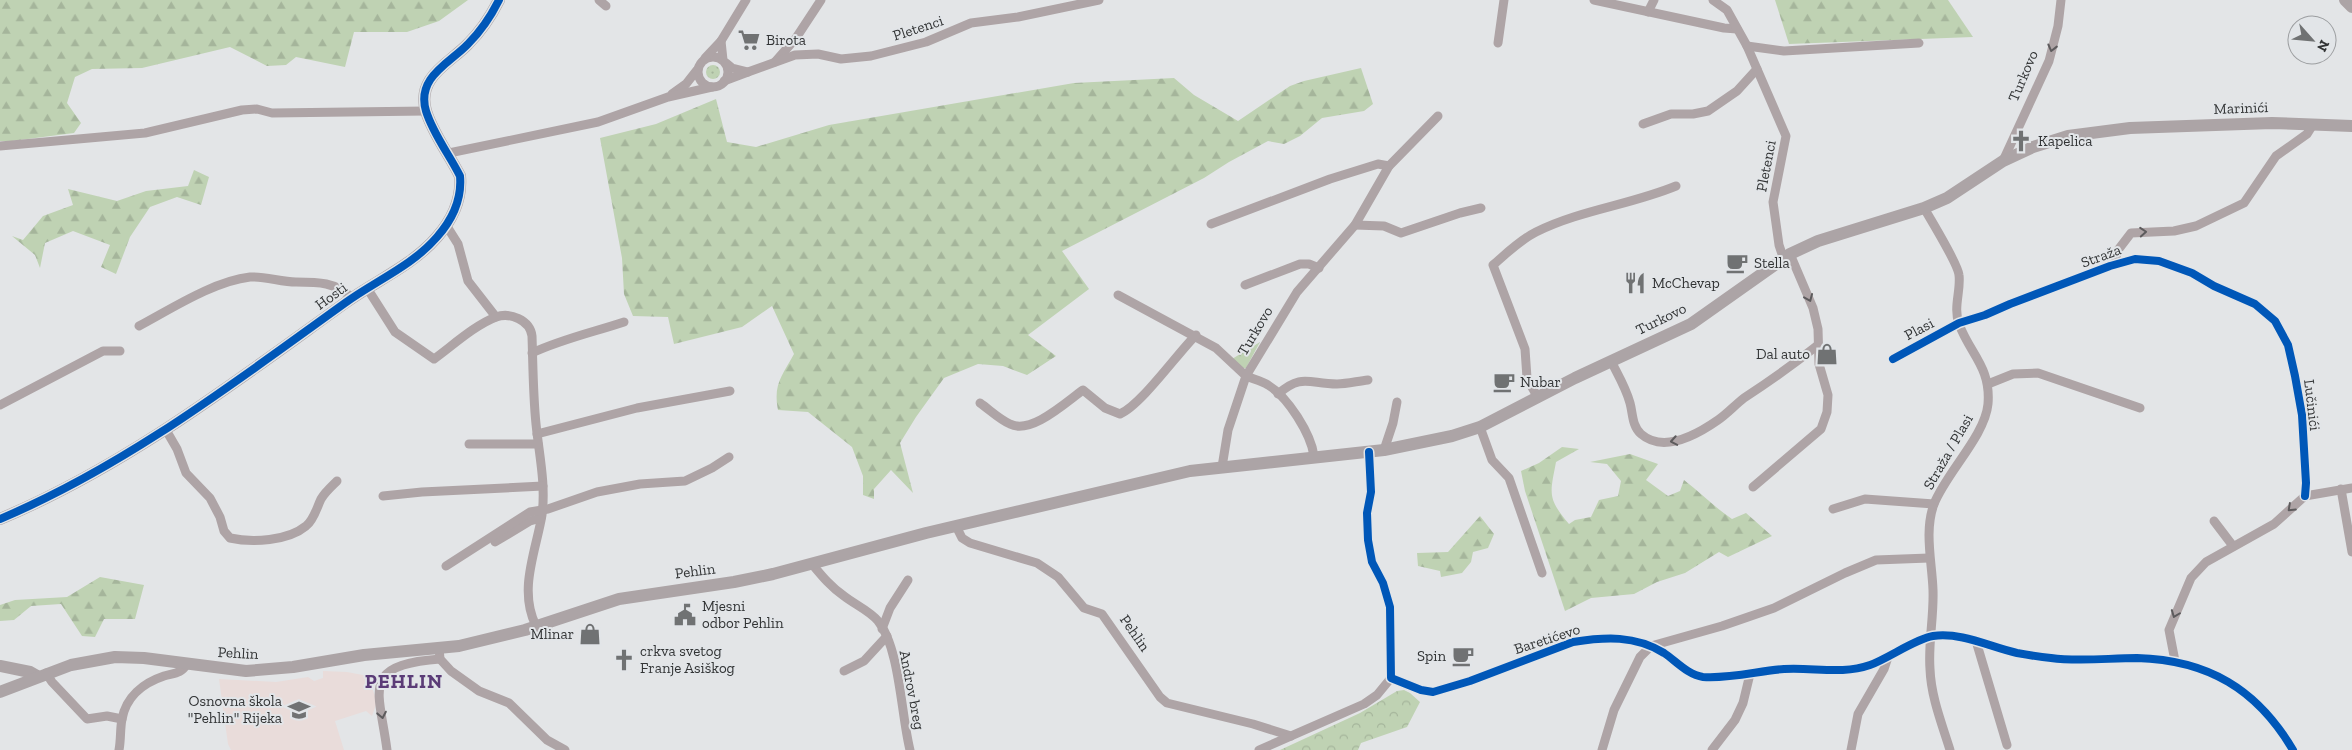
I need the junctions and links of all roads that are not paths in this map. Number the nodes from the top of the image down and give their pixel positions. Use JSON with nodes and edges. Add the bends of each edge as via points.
{"nodes":[{"id":1,"x":500,"y":0,"type":"edge"},
{"id":2,"x":746,"y":0,"type":"edge"},
{"id":3,"x":822,"y":0,"type":"edge"},
{"id":4,"x":1099,"y":0,"type":"edge"},
{"id":5,"x":1504,"y":0,"type":"edge"},
{"id":6,"x":1594,"y":0,"type":"edge"},
{"id":7,"x":1654,"y":0,"type":"edge"},
{"id":8,"x":1713,"y":0,"type":"edge"},
{"id":9,"x":1727,"y":0,"type":"edge"},
{"id":10,"x":2061,"y":0,"type":"edge"},
{"id":11,"x":2345,"y":0,"type":"edge"},
{"id":12,"x":2352,"y":7,"type":"edge"},
{"id":13,"x":1727,"y":10,"type":"junction"},
{"id":14,"x":1648,"y":12,"type":"junction"},
{"id":15,"x":1737,"y":29,"type":"junction"},
{"id":16,"x":721,"y":42,"type":"junction"},
{"id":17,"x":1498,"y":42,"type":"dead end"},
{"id":18,"x":1919,"y":43,"type":"dead end"},
{"id":19,"x":1747,"y":46,"type":"junction"},
{"id":20,"x":705,"y":58,"type":"junction"},
{"id":21,"x":724,"y":62,"type":"junction"},
{"id":22,"x":775,"y":62,"type":"junction"},
{"id":23,"x":1757,"y":69,"type":"junction"},
{"id":24,"x":697,"y":70,"type":"junction"},
{"id":25,"x":748,"y":72,"type":"junction"},
{"id":26,"x":724,"y":82,"type":"junction"},
{"id":27,"x":712,"y":87,"type":"junction"},
{"id":28,"x":668,"y":97,"type":"junction"},
{"id":29,"x":426,"y":110,"type":"junction"},
{"id":30,"x":1438,"y":116,"type":"dead end"},
{"id":31,"x":1643,"y":124,"type":"dead end"},
{"id":32,"x":2312,"y":126,"type":"junction"},
{"id":33,"x":2352,"y":126,"type":"edge"},
{"id":34,"x":2130,"y":128,"type":"joint"},
{"id":35,"x":0,"y":146,"type":"edge"},
{"id":36,"x":449,"y":153,"type":"junction"},
{"id":37,"x":2003,"y":161,"type":"junction"},
{"id":38,"x":1389,"y":166,"type":"junction"},
{"id":39,"x":1676,"y":186,"type":"dead end"},
{"id":40,"x":1481,"y":208,"type":"dead end"},
{"id":41,"x":1924,"y":208,"type":"junction"},
{"id":42,"x":1211,"y":224,"type":"dead end"},
{"id":43,"x":446,"y":225,"type":"junction"},
{"id":44,"x":1355,"y":225,"type":"junction"},
{"id":45,"x":1786,"y":255,"type":"junction"},
{"id":46,"x":2114,"y":265,"type":"junction"},
{"id":47,"x":1319,"y":268,"type":"junction"},
{"id":48,"x":1245,"y":285,"type":"dead end"},
{"id":49,"x":367,"y":288,"type":"junction"},
{"id":50,"x":1118,"y":295,"type":"dead end"},
{"id":51,"x":352,"y":298,"type":"junction"},
{"id":52,"x":496,"y":317,"type":"junction"},
{"id":53,"x":2275,"y":321,"type":"joint"},
{"id":54,"x":624,"y":322,"type":"dead end"},
{"id":55,"x":1959,"y":323,"type":"junction"},
{"id":56,"x":139,"y":326,"type":"dead end"},
{"id":57,"x":1196,"y":335,"type":"junction"},
{"id":58,"x":1818,"y":344,"type":"junction"},
{"id":59,"x":120,"y":351,"type":"dead end"},
{"id":60,"x":532,"y":353,"type":"junction"},
{"id":61,"x":1893,"y":359,"type":"dead end"},
{"id":62,"x":1612,"y":361,"type":"junction"},
{"id":63,"x":1246,"y":376,"type":"junction"},
{"id":64,"x":1368,"y":380,"type":"dead end"},
{"id":65,"x":1988,"y":384,"type":"junction"},
{"id":66,"x":730,"y":391,"type":"dead end"},
{"id":67,"x":1278,"y":394,"type":"junction"},
{"id":68,"x":1538,"y":398,"type":"junction"},
{"id":69,"x":1397,"y":402,"type":"dead end"},
{"id":70,"x":980,"y":403,"type":"dead end"},
{"id":71,"x":0,"y":406,"type":"edge"},
{"id":72,"x":2140,"y":408,"type":"dead end"},
{"id":73,"x":1480,"y":427,"type":"junction"},
{"id":74,"x":166,"y":430,"type":"junction"},
{"id":75,"x":537,"y":434,"type":"junction"},
{"id":76,"x":469,"y":444,"type":"dead end"},
{"id":77,"x":538,"y":444,"type":"junction"},
{"id":78,"x":1384,"y":450,"type":"junction"},
{"id":79,"x":1369,"y":452,"type":"junction"},
{"id":80,"x":1314,"y":456,"type":"junction"},
{"id":81,"x":729,"y":457,"type":"dead end"},
{"id":82,"x":1222,"y":467,"type":"junction"},
{"id":83,"x":337,"y":481,"type":"dead end"},
{"id":84,"x":543,"y":486,"type":"junction"},
{"id":85,"x":1754,"y":487,"type":"dead end"},
{"id":86,"x":2352,"y":488,"type":"edge"},
{"id":87,"x":2341,"y":489,"type":"junction"},
{"id":88,"x":1088,"y":495,"type":"joint"},
{"id":89,"x":383,"y":496,"type":"dead end"},
{"id":90,"x":2305,"y":496,"type":"junction"},
{"id":91,"x":1934,"y":504,"type":"junction"},
{"id":92,"x":1833,"y":509,"type":"dead end"},
{"id":93,"x":542,"y":514,"type":"junction"},
{"id":94,"x":0,"y":519,"type":"edge"},
{"id":95,"x":2214,"y":521,"type":"dead end"},
{"id":96,"x":956,"y":526,"type":"junction"},
{"id":97,"x":2233,"y":546,"type":"junction"},
{"id":98,"x":2352,"y":552,"type":"edge"},
{"id":99,"x":1929,"y":558,"type":"junction"},
{"id":100,"x":812,"y":564,"type":"junction"},
{"id":101,"x":450,"y":567,"type":"dead end"},
{"id":102,"x":1542,"y":573,"type":"dead end"},
{"id":103,"x":908,"y":580,"type":"dead end"},
{"id":104,"x":536,"y":626,"type":"junction"},
{"id":105,"x":885,"y":632,"type":"junction"},
{"id":106,"x":1932,"y":636,"type":"junction"},
{"id":107,"x":1976,"y":641,"type":"junction"},
{"id":108,"x":1651,"y":646,"type":"junction"},
{"id":109,"x":440,"y":653,"type":"junction"},
{"id":110,"x":1888,"y":657,"type":"junction"},
{"id":111,"x":2175,"y":661,"type":"junction"},
{"id":112,"x":187,"y":664,"type":"junction"},
{"id":113,"x":0,"y":666,"type":"edge"},
{"id":114,"x":844,"y":671,"type":"dead end"},
{"id":115,"x":1750,"y":674,"type":"junction"},
{"id":116,"x":42,"y":675,"type":"junction"},
{"id":117,"x":1391,"y":678,"type":"junction"},
{"id":118,"x":0,"y":692,"type":"edge"},
{"id":119,"x":122,"y":719,"type":"junction"},
{"id":120,"x":1291,"y":736,"type":"junction"},
{"id":121,"x":2007,"y":745,"type":"dead end"},
{"id":122,"x":119,"y":750,"type":"edge"},
{"id":123,"x":387,"y":750,"type":"edge"},
{"id":124,"x":565,"y":750,"type":"edge"},
{"id":125,"x":910,"y":750,"type":"edge"},
{"id":126,"x":1260,"y":750,"type":"edge"},
{"id":127,"x":1602,"y":750,"type":"edge"},
{"id":128,"x":1712,"y":750,"type":"edge"},
{"id":129,"x":1851,"y":750,"type":"edge"},
{"id":130,"x":1950,"y":750,"type":"edge"},
{"id":131,"x":2293,"y":750,"type":"edge"}],
"edges":[{"from":1,"to":29,"type":"main road","via":[[468,44],[433,74],[428,82]]},
{"from":2,"to":16,"type":"street"},
{"from":3,"to":22,"type":"street","name":"Pletenci"},
{"from":4,"to":22,"type":"street","name":"Pletenci","via":[[972,23],[926,42],[871,56],[841,59],[818,54],[795,55]]},
{"from":5,"to":17,"type":"street"},
{"from":6,"to":14,"type":"street"},
{"from":7,"to":14,"type":"street"},
{"from":8,"to":13,"type":"street","name":"Pletenci"},
{"from":9,"to":13,"type":"street","name":"Pletenci"},
{"from":10,"to":37,"type":"street","name":"Turkovo","one_way":true,"via":[[2049,61]]},
{"from":11,"to":12,"type":"main road"},
{"from":13,"to":15,"type":"street","name":"Pletenci"},
{"from":14,"to":15,"type":"street"},
{"from":15,"to":19,"type":"street","name":"Pletenci"},
{"from":16,"to":20,"type":"street"},
{"from":16,"to":21,"type":"street"},
{"from":18,"to":19,"type":"street","via":[[1784,50]]},
{"from":19,"to":23,"type":"street","name":"Pletenci"},
{"from":20,"to":21,"type":"street","via":[[714,56]]},
{"from":20,"to":24,"type":"street"},
{"from":21,"to":25,"type":"street"},
{"from":21,"to":26,"type":"street","via":[[728,72]]},
{"from":22,"to":25,"type":"street","name":"Pletenci"},
{"from":23,"to":31,"type":"street","via":[[1738,91],[1708,111],[1671,114]]},
{"from":23,"to":45,"type":"street","name":"Pletenci","via":[[1786,136],[1773,202]]},
{"from":24,"to":27,"type":"street","via":[[700,80]]},
{"from":24,"to":28,"type":"street","via":[[686,84]]},
{"from":25,"to":26,"type":"street","name":"Pletenci"},
{"from":26,"to":27,"type":"street"},
{"from":27,"to":28,"type":"street"},
{"from":28,"to":36,"type":"street","via":[[598,122]]},
{"from":29,"to":35,"type":"street","via":[[272,113],[250,110],[145,133]]},
{"from":29,"to":36,"type":"main road","name":"Hosti"},
{"from":30,"to":38,"type":"street","name":"Turkovo"},
{"from":32,"to":33,"type":"main road","name":"Marinići"},
{"from":32,"to":34,"type":"main road","name":"Marinići","via":[[2272,123]]},
{"from":46,"to":32,"type":"street","one_way":true,"via":[[2118,250],[2131,233],[2174,231],[2196,226],[2244,203],[2267,168]]},
{"from":34,"to":37,"type":"main road","name":"Turkovo","via":[[2068,136]]},
{"from":36,"to":43,"type":"main road","name":"Hosti","via":[[460,176],[461,187]]},
{"from":37,"to":41,"type":"main road","name":"Turkovo","via":[[1946,198]]},
{"from":38,"to":42,"type":"street","via":[[1378,164],[1330,179]]},
{"from":38,"to":44,"type":"street","name":"Turkovo"},
{"from":39,"to":68,"type":"street","via":[[1652,196],[1568,218],[1535,233],[1494,265],[1525,349],[1527,378]]},
{"from":40,"to":44,"type":"street","via":[[1401,233],[1384,226]]},
{"from":41,"to":45,"type":"main road","name":"Turkovo"},
{"from":41,"to":55,"type":"street","name":"Straža / Plasi","via":[[1959,274],[1956,300]]},
{"from":43,"to":49,"type":"main road","name":"Hosti","via":[[416,257]]},
{"from":43,"to":52,"type":"street","via":[[458,244],[468,281]]},
{"from":44,"to":47,"type":"street","name":"Turkovo"},
{"from":45,"to":58,"type":"street","name":"Pletenci","one_way":true,"via":[[1813,308]]},
{"from":45,"to":62,"type":"main road","name":"Turkovo","via":[[1691,324]]},
{"from":46,"to":53,"type":"street","name":"Straža","via":[[2135,259],[2159,261],[2192,273],[2255,304]]},
{"from":46,"to":55,"type":"street","name":"Straža"},
{"from":47,"to":48,"type":"street","via":[[1300,264]]},
{"from":47,"to":63,"type":"street","name":"Turkovo","via":[[1297,292]]},
{"from":49,"to":51,"type":"main road","name":"Hosti"},
{"from":49,"to":52,"type":"street","name":"Hosti","via":[[396,332],[434,359]]},
{"from":50,"to":57,"type":"street","name":"Turkovo"},
{"from":51,"to":56,"type":"street","name":"Hosti","via":[[341,288],[325,283],[252,277],[205,292]]},
{"from":51,"to":74,"type":"main road","name":"Hosti"},
{"from":52,"to":60,"type":"street","via":[[522,319],[532,332]]},
{"from":53,"to":90,"type":"street","name":"Lučinići","via":[[2288,345],[2300,409]]},
{"from":54,"to":60,"type":"street","via":[[556,342]]},
{"from":55,"to":61,"type":"street","name":"Plasi"},
{"from":55,"to":65,"type":"street","name":"Straža / Plasi","via":[[1983,366]]},
{"from":57,"to":63,"type":"street","name":"Turkovo","via":[[1216,348]]},
{"from":57,"to":70,"type":"street","via":[[1127,411],[1120,414],[1105,408],[1083,390],[1042,420],[1022,425],[1011,425]]},
{"from":58,"to":62,"type":"street","one_way":true,"via":[[1718,420],[1670,443],[1641,434]]},
{"from":58,"to":85,"type":"street","name":"Pletenci","via":[[1819,364],[1828,395],[1821,429]]},
{"from":59,"to":71,"type":"street","via":[[103,350]]},
{"from":60,"to":75,"type":"street"},
{"from":62,"to":68,"type":"main road","name":"Turkovo"},
{"from":63,"to":67,"type":"street","name":"Turkovo","via":[[1269,386]]},
{"from":63,"to":82,"type":"street","name":"Turkovo","via":[[1228,430]]},
{"from":64,"to":67,"type":"street","via":[[1338,384],[1301,381],[1290,383]]},
{"from":65,"to":72,"type":"street","via":[[2013,374],[2038,373]]},
{"from":65,"to":91,"type":"street","name":"Straža / Plasi","via":[[1982,422]]},
{"from":66,"to":75,"type":"street","via":[[637,408]]},
{"from":67,"to":80,"type":"street","name":"Turkovo","via":[[1289,404],[1312,445]]},
{"from":68,"to":73,"type":"main road","name":"Turkovo"},
{"from":69,"to":78,"type":"street"},
{"from":73,"to":78,"type":"main road","name":"Turkovo"},
{"from":73,"to":102,"type":"street","via":[[1492,460],[1509,478]]},
{"from":74,"to":83,"type":"street","via":[[186,473],[210,498],[230,538],[278,538],[308,526],[322,498]]},
{"from":74,"to":94,"type":"main road","name":"Hosti","via":[[96,472]]},
{"from":75,"to":77,"type":"street"},
{"from":76,"to":77,"type":"street"},
{"from":77,"to":84,"type":"street"},
{"from":78,"to":79,"type":"main road","name":"Turkovo"},
{"from":79,"to":80,"type":"main road","name":"Turkovo"},
{"from":79,"to":117,"type":"street","via":[[1368,540],[1372,562],[1390,607]]},
{"from":80,"to":82,"type":"main road","name":"Turkovo"},
{"from":81,"to":93,"type":"street","via":[[685,481],[640,484],[597,492]]},
{"from":82,"to":88,"type":"main road","name":"Turkovo","via":[[1190,471]]},
{"from":84,"to":89,"type":"street"},
{"from":84,"to":93,"type":"street"},
{"from":86,"to":87,"type":"street"},
{"from":87,"to":90,"type":"street"},
{"from":87,"to":98,"type":"street"},
{"from":88,"to":96,"type":"main road","name":"Pehlin"},
{"from":90,"to":97,"type":"street","one_way":true,"via":[[2274,524]]},
{"from":91,"to":92,"type":"street","via":[[1865,498]]},
{"from":91,"to":99,"type":"street","name":"Straža / Plasi"},
{"from":93,"to":101,"type":"street","via":[[530,512]]},
{"from":93,"to":104,"type":"street","via":[[528,591],[530,612]]},
{"from":95,"to":97,"type":"street"},
{"from":96,"to":100,"type":"main road","name":"Pehlin"},
{"from":96,"to":120,"type":"street","name":"Pehlin","via":[[962,538],[970,544],[1037,563],[1058,577],[1084,608],[1102,614],[1160,697],[1175,706]]},
{"from":97,"to":111,"type":"street","one_way":true,"via":[[2206,562],[2191,578],[2169,630]]},
{"from":99,"to":106,"type":"street","name":"Straža / Plasi","via":[[1933,588]]},
{"from":99,"to":108,"type":"street","via":[[1876,560],[1774,608]]},
{"from":100,"to":104,"type":"main road","name":"Pehlin","via":[[734,582],[619,599]]},
{"from":100,"to":105,"type":"street","name":"Androv breg","via":[[825,580],[877,620]]},
{"from":103,"to":105,"type":"street","name":"Androv breg","via":[[897,595]]},
{"from":104,"to":109,"type":"main road","name":"Pehlin"},
{"from":105,"to":114,"type":"street","name":"Androv breg","via":[[864,661]]},
{"from":105,"to":125,"type":"street","name":"Androv breg","via":[[899,684]]},
{"from":106,"to":107,"type":"street"},
{"from":106,"to":110,"type":"street","name":"Baretićevo"},
{"from":106,"to":130,"type":"street","name":"Straža / Plasi","via":[[1930,670]]},
{"from":107,"to":111,"type":"street","via":[[2054,659]]},
{"from":107,"to":121,"type":"street"},
{"from":108,"to":115,"type":"street","name":"Baretićevo","via":[[1695,675]]},
{"from":108,"to":117,"type":"street","name":"Baretićevo","via":[[1614,638],[1574,642],[1433,692]]},
{"from":108,"to":127,"type":"street","via":[[1640,657],[1626,683]]},
{"from":109,"to":112,"type":"main road","name":"Pehlin","via":[[364,655],[268,670],[227,670]]},
{"from":109,"to":123,"type":"street","one_way":true,"via":[[389,671],[380,682],[378,697]]},
{"from":109,"to":124,"type":"street","via":[[446,667],[479,691],[509,703],[547,740]]},
{"from":110,"to":115,"type":"street","name":"Baretićevo","via":[[1849,670],[1785,669]]},
{"from":110,"to":129,"type":"street","via":[[1858,714]]},
{"from":111,"to":131,"type":"street","via":[[2211,672],[2241,689],[2260,705]]},
{"from":112,"to":116,"type":"main road","name":"Pehlin","via":[[128,656],[93,660]]},
{"from":112,"to":119,"type":"street","via":[[181,672],[140,686]]},
{"from":113,"to":116,"type":"main road"},
{"from":115,"to":128,"type":"street","via":[[1735,720]]},
{"from":116,"to":118,"type":"main road","name":"Pehlin"},
{"from":116,"to":119,"type":"street","via":[[87,719],[107,716]]},
{"from":117,"to":120,"type":"street","via":[[1377,695],[1364,704]]},
{"from":119,"to":122,"type":"street"},
{"from":120,"to":126,"type":"street"}]}
